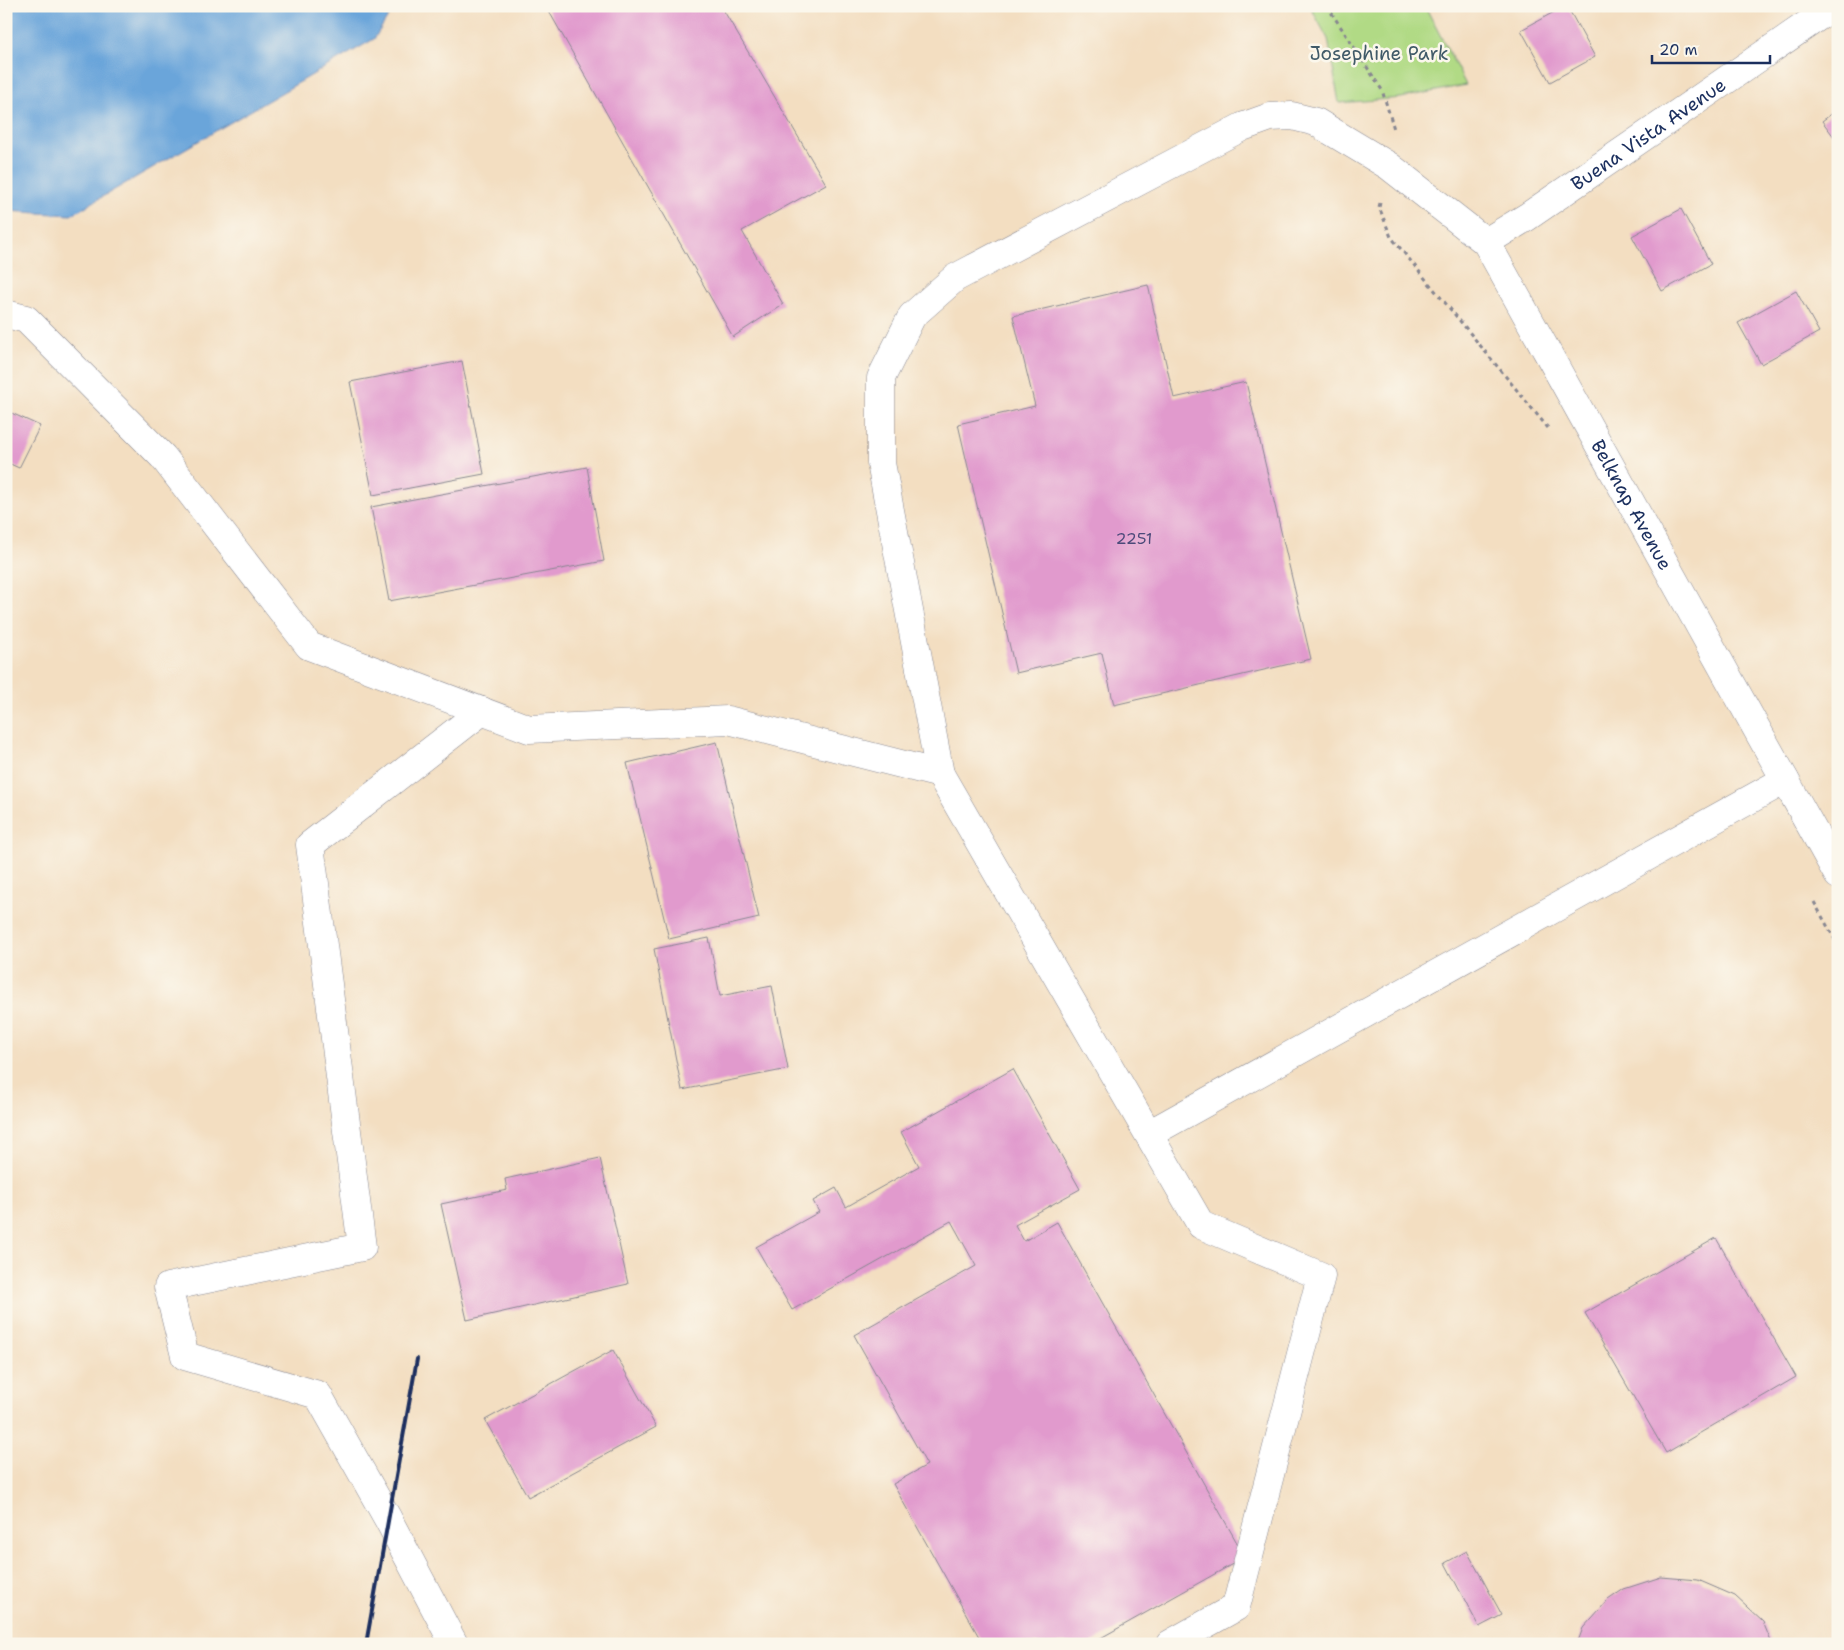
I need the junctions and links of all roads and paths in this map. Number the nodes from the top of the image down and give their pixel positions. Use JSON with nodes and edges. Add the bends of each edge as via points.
{"nodes":[{"id":1,"x":1327,"y":6,"type":"edge"},
{"id":2,"x":1834,"y":6,"type":"edge"},
{"id":3,"x":1389,"y":166,"type":"junction"},
{"id":4,"x":1486,"y":242,"type":"junction"},
{"id":5,"x":6,"y":314,"type":"edge"},
{"id":6,"x":1554,"y":436,"type":"dead end"},
{"id":7,"x":482,"y":711,"type":"junction"},
{"id":8,"x":940,"y":774,"type":"junction"},
{"id":9,"x":1785,"y":780,"type":"junction"},
{"id":10,"x":1838,"y":875,"type":"edge"},
{"id":11,"x":1810,"y":896,"type":"dead end"},
{"id":12,"x":1838,"y":945,"type":"edge"},
{"id":13,"x":1149,"y":1134,"type":"junction"},
{"id":14,"x":454,"y":1644,"type":"edge"},
{"id":15,"x":1170,"y":1644,"type":"edge"}],
"edges":[{"from":1,"to":3,"type":"path","via":[[1382,90],[1396,135]]},
{"from":2,"to":4,"type":"street","name":"Buena Vista Avenue","via":[[1528,217]]},
{"from":3,"to":4,"type":"street","name":"Belknap Avenue"},
{"from":3,"to":6,"type":"path","via":[[1379,207],[1391,236]]},
{"from":3,"to":8,"type":"street","name":"Belknap Avenue","via":[[1316,122],[1292,116],[1270,118],[1242,127],[955,278],[912,316],[881,378],[881,463]]},
{"from":4,"to":9,"type":"street","name":"Belknap Avenue"},
{"from":5,"to":7,"type":"street","via":[[26,319],[163,457],[309,646]]},
{"from":7,"to":8,"type":"street","via":[[529,729],[728,720]]},
{"from":7,"to":14,"type":"street","via":[[310,845],[362,1248],[168,1287],[185,1356],[318,1395]]},
{"from":8,"to":13,"type":"street","name":"Belknap Avenue"},
{"from":9,"to":10,"type":"street","name":"Belknap Avenue"},
{"from":9,"to":13,"type":"street"},
{"from":11,"to":12,"type":"path"},
{"from":13,"to":15,"type":"street","name":"Belknap Avenue","via":[[1201,1225],[1321,1276],[1236,1607]]}]}
